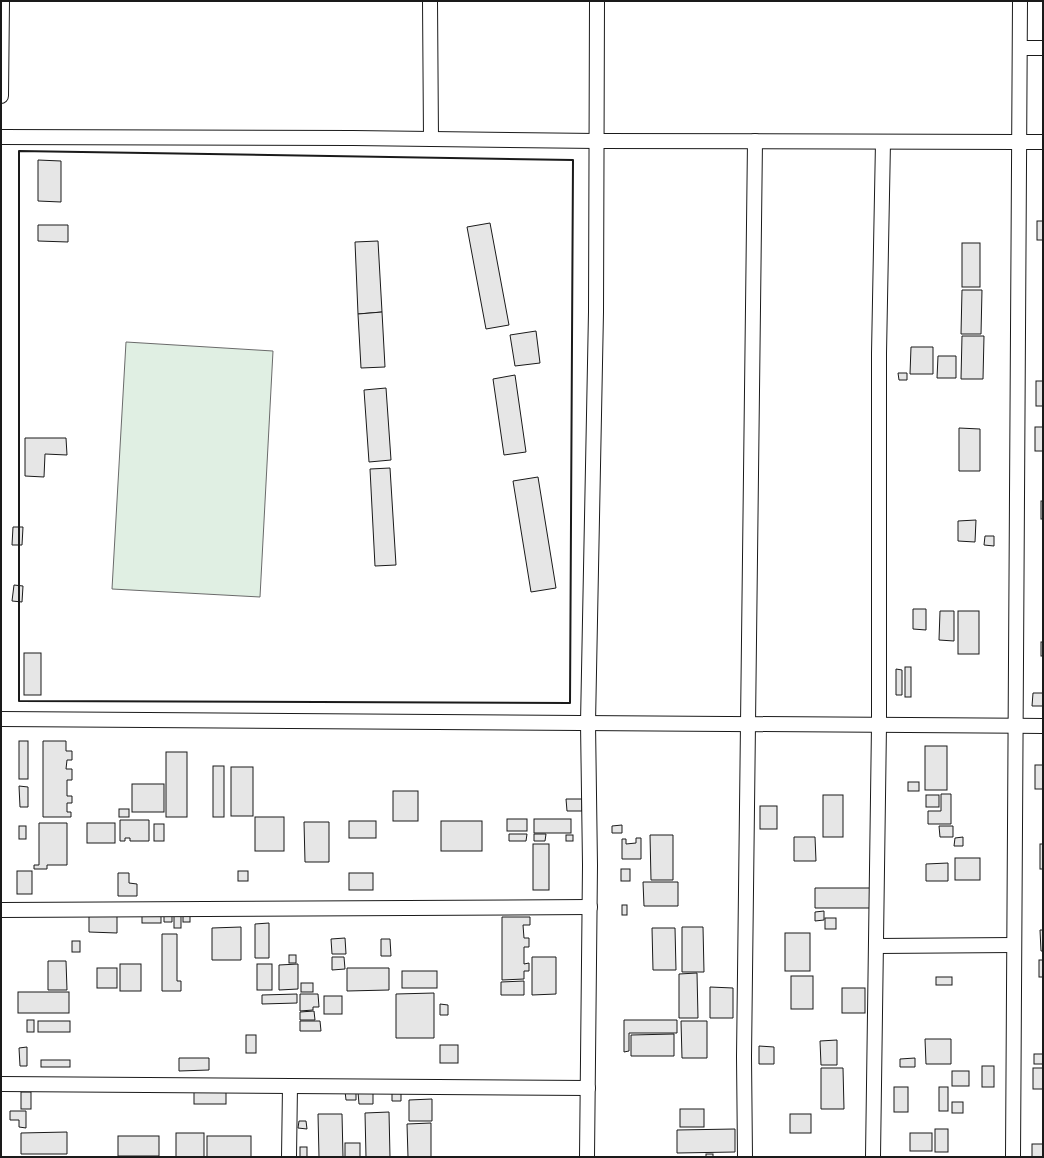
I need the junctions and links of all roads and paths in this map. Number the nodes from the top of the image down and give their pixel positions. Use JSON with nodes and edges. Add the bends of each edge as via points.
{"nodes":[{"id":1,"x":2,"y":1,"type":"edge"},
{"id":2,"x":430,"y":1,"type":"edge"},
{"id":3,"x":597,"y":1,"type":"edge"},
{"id":4,"x":1020,"y":1,"type":"edge"},
{"id":5,"x":1020,"y":48,"type":"junction"},
{"id":6,"x":1043,"y":48,"type":"edge"},
{"id":7,"x":1,"y":96,"type":"edge"},
{"id":8,"x":1,"y":137,"type":"edge"},
{"id":9,"x":431,"y":139,"type":"junction"},
{"id":10,"x":597,"y":141,"type":"junction"},
{"id":11,"x":755,"y":141,"type":"junction"},
{"id":12,"x":883,"y":142,"type":"junction"},
{"id":13,"x":1019,"y":142,"type":"junction"},
{"id":14,"x":1043,"y":142,"type":"edge"},
{"id":15,"x":1,"y":719,"type":"edge"},
{"id":16,"x":588,"y":723,"type":"junction"},
{"id":17,"x":748,"y":724,"type":"junction"},
{"id":18,"x":880,"y":725,"type":"junction"},
{"id":19,"x":1016,"y":726,"type":"junction"},
{"id":20,"x":1043,"y":726,"type":"edge"},
{"id":21,"x":590,"y":907,"type":"junction"},
{"id":22,"x":1,"y":910,"type":"edge"},
{"id":23,"x":1014,"y":944,"type":"junction"},
{"id":24,"x":877,"y":946,"type":"junction"},
{"id":25,"x":1,"y":1084,"type":"edge"},
{"id":26,"x":290,"y":1086,"type":"junction"},
{"id":27,"x":588,"y":1088,"type":"junction"},
{"id":28,"x":289,"y":1157,"type":"edge"},
{"id":29,"x":588,"y":1157,"type":"edge"},
{"id":30,"x":745,"y":1157,"type":"edge"},
{"id":31,"x":874,"y":1157,"type":"edge"},
{"id":32,"x":1013,"y":1157,"type":"edge"}],
"edges":[{"from":1,"to":7,"type":"street"},
{"from":2,"to":9,"type":"street"},
{"from":3,"to":10,"type":"street"},
{"from":4,"to":5,"type":"street"},
{"from":5,"to":6,"type":"street"},
{"from":5,"to":13,"type":"street"},
{"from":8,"to":9,"type":"street"},
{"from":9,"to":10,"type":"street"},
{"from":10,"to":11,"type":"street"},
{"from":10,"to":16,"type":"street"},
{"from":11,"to":12,"type":"street"},
{"from":11,"to":17,"type":"street"},
{"from":12,"to":13,"type":"street"},
{"from":12,"to":18,"type":"street","via":[[879,353]]},
{"from":13,"to":14,"type":"street"},
{"from":13,"to":19,"type":"street"},
{"from":15,"to":16,"type":"street"},
{"from":16,"to":17,"type":"street"},
{"from":16,"to":21,"type":"street"},
{"from":17,"to":18,"type":"street"},
{"from":17,"to":30,"type":"street"},
{"from":18,"to":19,"type":"street"},
{"from":18,"to":24,"type":"street"},
{"from":19,"to":20,"type":"street"},
{"from":19,"to":23,"type":"street"},
{"from":21,"to":22,"type":"street"},
{"from":21,"to":27,"type":"street"},
{"from":23,"to":24,"type":"street"},
{"from":23,"to":32,"type":"street"},
{"from":24,"to":31,"type":"street"},
{"from":25,"to":26,"type":"street"},
{"from":26,"to":27,"type":"street"},
{"from":26,"to":28,"type":"street"},
{"from":27,"to":29,"type":"street"}]}
